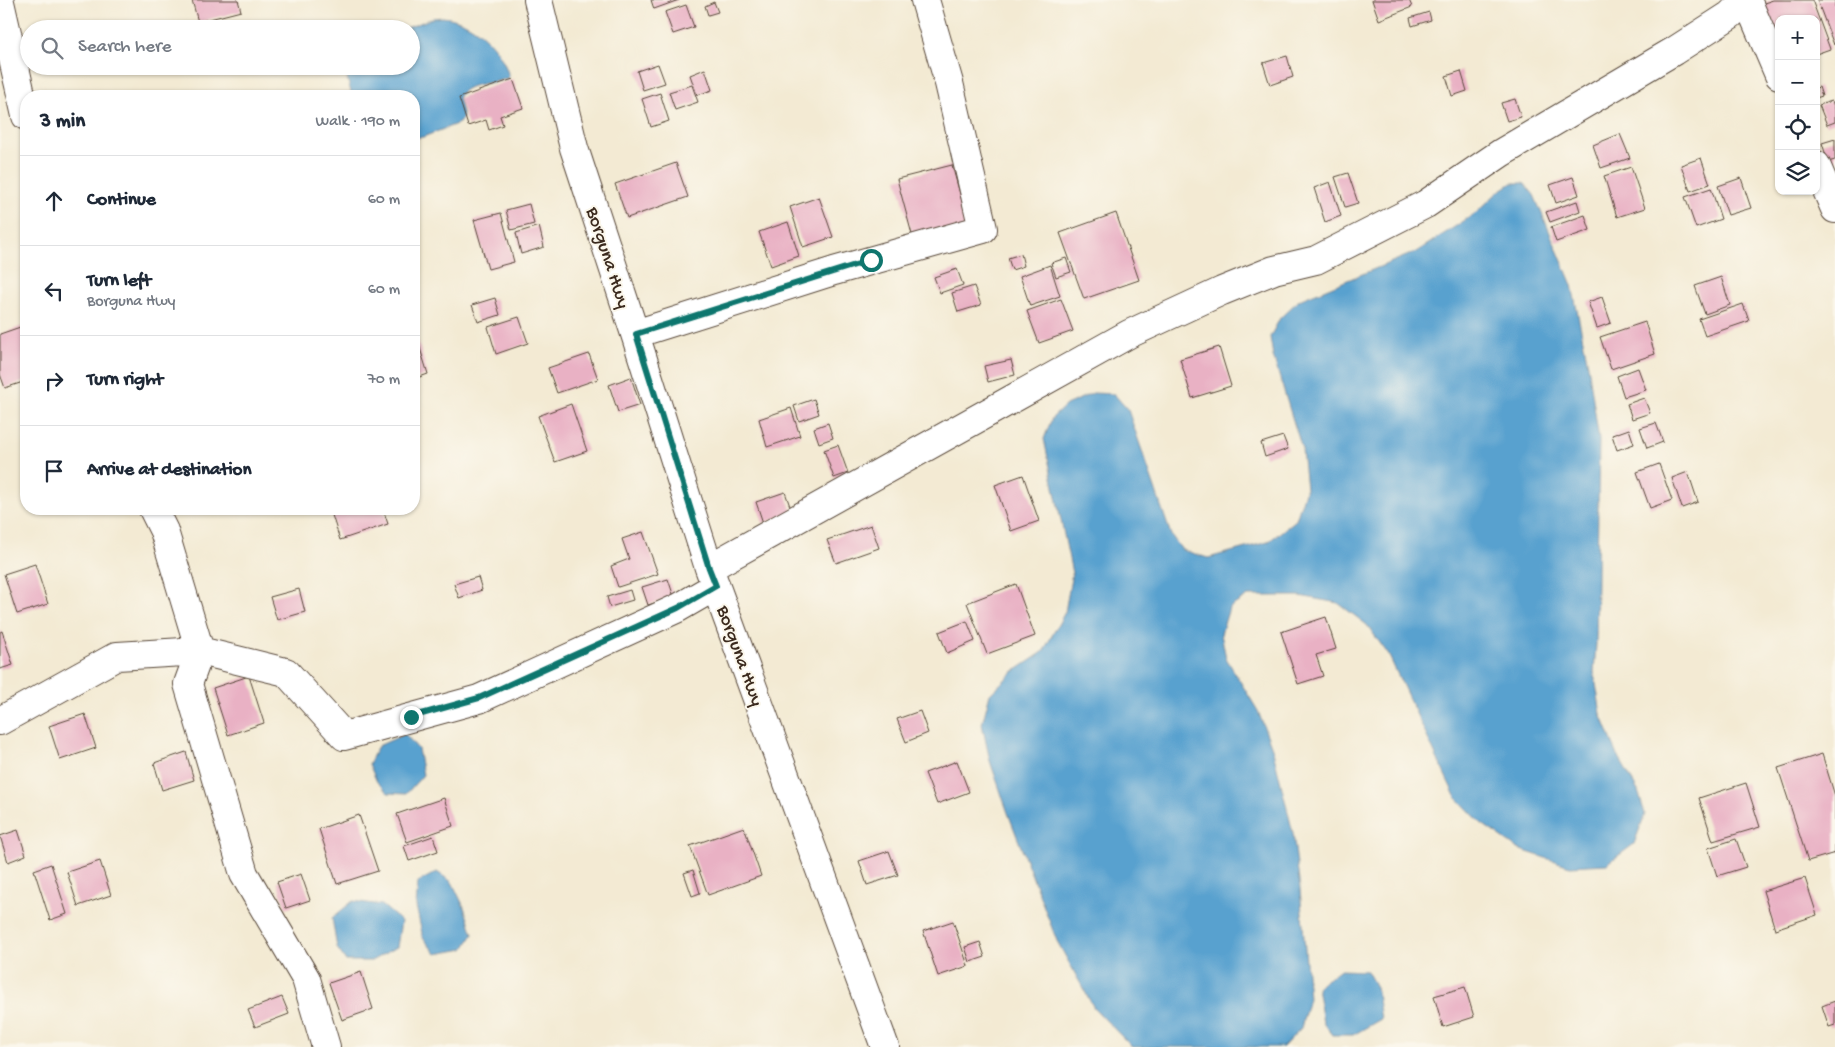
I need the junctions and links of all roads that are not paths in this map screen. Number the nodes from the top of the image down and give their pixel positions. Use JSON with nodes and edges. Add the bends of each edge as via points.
{"nodes":[{"id":1,"x":538,"y":0,"type":"edge"},
{"id":2,"x":925,"y":0,"type":"edge"},
{"id":3,"x":1746,"y":0,"type":"edge"},
{"id":4,"x":0,"y":2,"type":"edge"},
{"id":5,"x":1775,"y":67,"type":"edge"},
{"id":6,"x":20,"y":90,"type":"edge"},
{"id":7,"x":1820,"y":174,"type":"edge"},
{"id":8,"x":1835,"y":210,"type":"edge"},
{"id":9,"x":636,"y":334,"type":"junction"},
{"id":10,"x":156,"y":515,"type":"edge"},
{"id":11,"x":713,"y":577,"type":"junction"},
{"id":12,"x":200,"y":651,"type":"junction"},
{"id":13,"x":0,"y":720,"type":"edge"},
{"id":14,"x":326,"y":1047,"type":"edge"},
{"id":15,"x":885,"y":1047,"type":"edge"}],
"edges":[{"from":1,"to":9,"type":"street","name":"Borguna Hwy","via":[[574,148]]},
{"from":2,"to":9,"type":"street","via":[[983,229],[834,271]]},
{"from":3,"to":5,"type":"street"},
{"from":3,"to":11,"type":"street","via":[[1730,15],[1674,51],[1500,153],[1426,204],[1316,260],[1274,270],[1129,334]]},
{"from":4,"to":6,"type":"street"},
{"from":7,"to":8,"type":"street"},
{"from":9,"to":11,"type":"street","name":"Borguna Hwy"},
{"from":10,"to":12,"type":"street","via":[[164,531]]},
{"from":11,"to":12,"type":"street","via":[[678,608],[479,698],[344,736],[286,672]]},
{"from":11,"to":15,"type":"street","name":"Borguna Hwy"},
{"from":12,"to":13,"type":"street","via":[[117,656]]},
{"from":12,"to":14,"type":"street","via":[[188,684],[244,874],[306,979]]}]}
